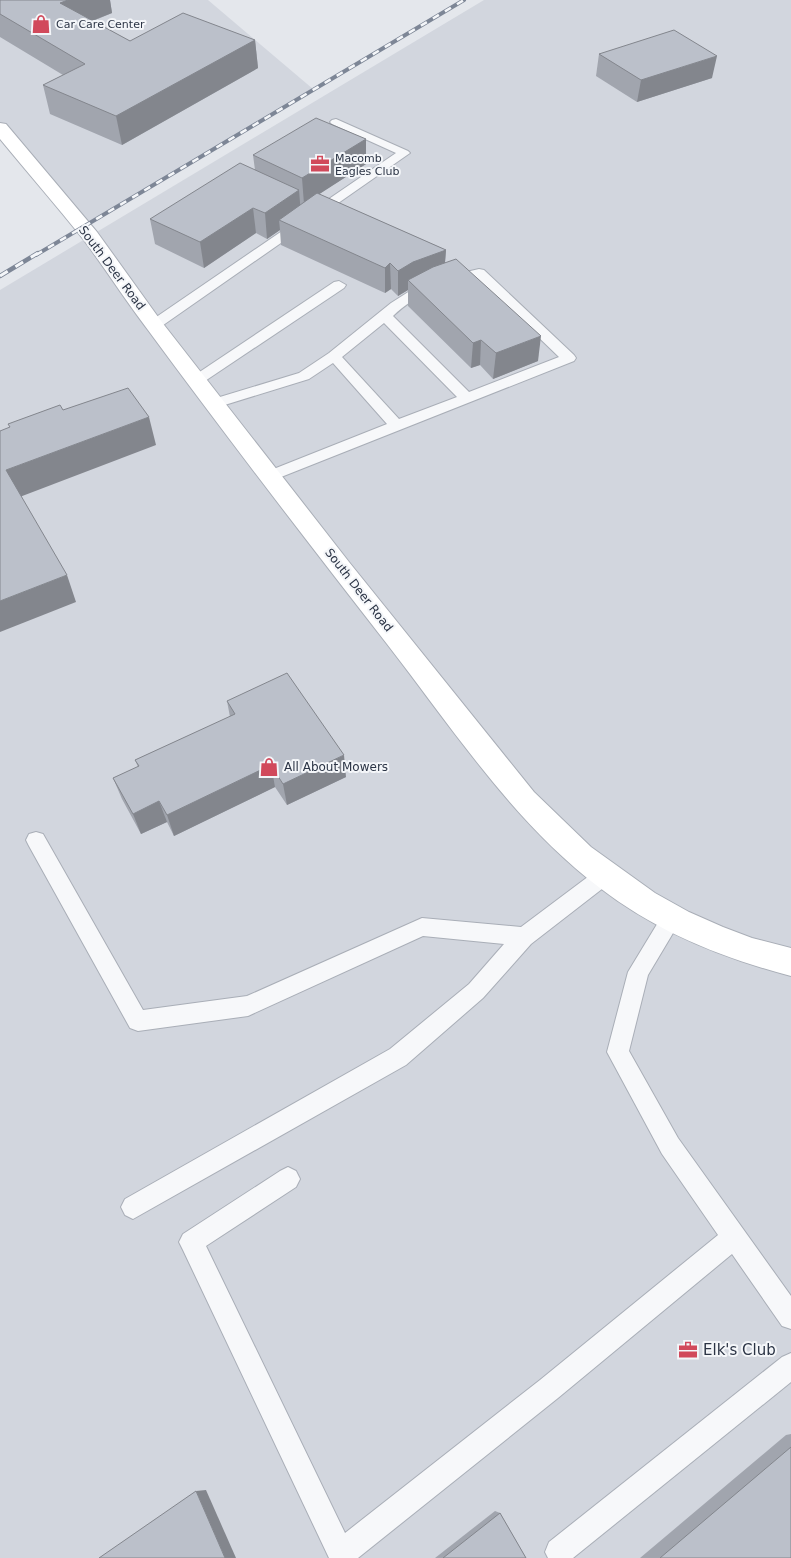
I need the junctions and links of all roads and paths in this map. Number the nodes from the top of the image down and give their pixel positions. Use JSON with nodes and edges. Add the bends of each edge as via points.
{"nodes":[{"id":1,"x":336,"y":122,"type":"dead end"},
{"id":2,"x":0,"y":128,"type":"edge"},
{"id":3,"x":339,"y":285,"type":"dead end"},
{"id":4,"x":385,"y":316,"type":"junction"},
{"id":5,"x":154,"y":325,"type":"junction"},
{"id":6,"x":334,"y":356,"type":"junction"},
{"id":7,"x":197,"y":380,"type":"junction"},
{"id":8,"x":467,"y":398,"type":"junction"},
{"id":9,"x":215,"y":403,"type":"junction"},
{"id":10,"x":396,"y":425,"type":"junction"},
{"id":11,"x":270,"y":476,"type":"junction"},
{"id":12,"x":36,"y":840,"type":"dead end"},
{"id":13,"x":604,"y":876,"type":"junction"},
{"id":14,"x":672,"y":918,"type":"junction"},
{"id":15,"x":524,"y":937,"type":"junction"},
{"id":16,"x":791,"y":962,"type":"edge"},
{"id":17,"x":288,"y":1179,"type":"dead end"},
{"id":18,"x":134,"y":1207,"type":"dead end"},
{"id":19,"x":734,"y":1238,"type":"junction"},
{"id":20,"x":791,"y":1317,"type":"edge"},
{"id":21,"x":791,"y":1366,"type":"edge"},
{"id":22,"x":559,"y":1552,"type":"dead end"},
{"id":23,"x":341,"y":1556,"type":"edge"}],
"edges":[{"from":1,"to":5,"type":"lane","via":[[404,153],[310,213]]},
{"from":2,"to":5,"type":"main road","name":"South Deer Road","via":[[90,236]]},
{"from":3,"to":7,"type":"lane"},
{"from":4,"to":6,"type":"lane"},
{"from":4,"to":8,"type":"lane"},
{"from":4,"to":8,"type":"lane","via":[[410,294],[437,282],[480,273],[569,358]]},
{"from":5,"to":7,"type":"main road","name":"South Deer Road"},
{"from":6,"to":9,"type":"lane","via":[[304,376]]},
{"from":6,"to":10,"type":"lane"},
{"from":7,"to":9,"type":"main road","name":"South Deer Road"},
{"from":8,"to":10,"type":"lane"},
{"from":9,"to":11,"type":"main road","name":"South Deer Road"},
{"from":10,"to":11,"type":"lane"},
{"from":11,"to":13,"type":"main road","name":"South Deer Road","via":[[524,800]]},
{"from":12,"to":15,"type":"lane","via":[[138,1021],[248,1006],[422,927]]},
{"from":13,"to":14,"type":"main road","name":"South Deer Road"},
{"from":13,"to":15,"type":"lane"},
{"from":14,"to":16,"type":"main road","name":"South Deer Road","via":[[733,945]]},
{"from":14,"to":19,"type":"lane","via":[[638,972],[618,1052],[670,1146]]},
{"from":15,"to":18,"type":"lane","via":[[476,991],[398,1057]]},
{"from":17,"to":23,"type":"lane","via":[[191,1242]]},
{"from":19,"to":20,"type":"lane"},
{"from":19,"to":23,"type":"lane"},
{"from":21,"to":22,"type":"lane"}]}
